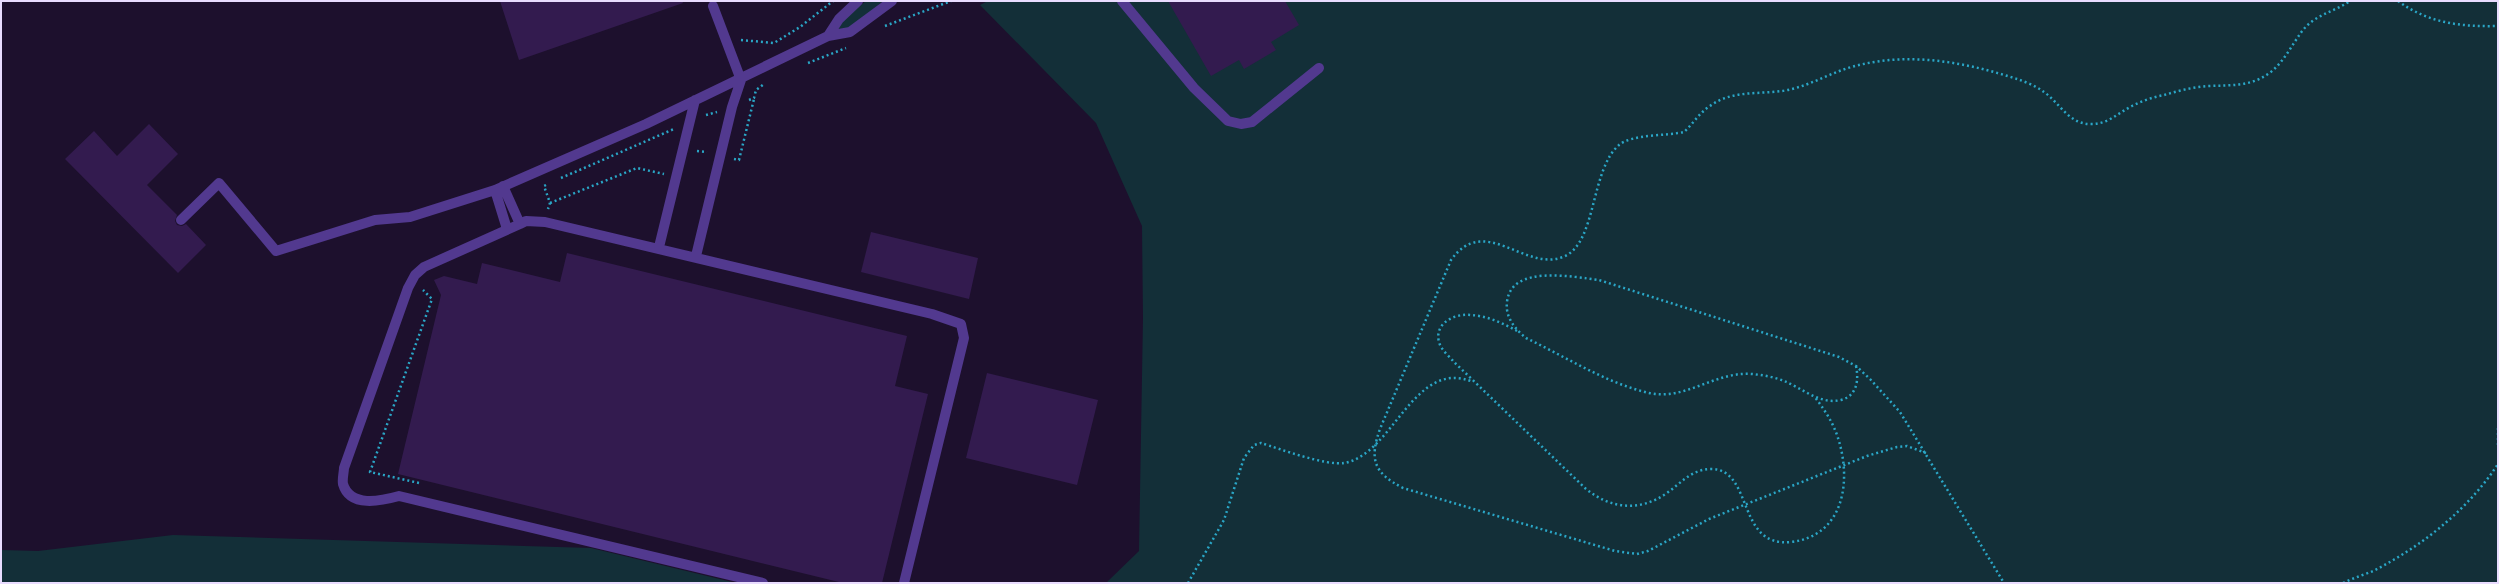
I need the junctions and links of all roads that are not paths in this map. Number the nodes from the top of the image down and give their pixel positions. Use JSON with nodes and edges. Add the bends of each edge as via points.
{"nodes":[{"id":1,"x":858,"y":1,"type":"edge"},
{"id":2,"x":892,"y":1,"type":"edge"},
{"id":3,"x":1122,"y":1,"type":"edge"},
{"id":4,"x":713,"y":6,"type":"dead end"},
{"id":5,"x":828,"y":36,"type":"junction"},
{"id":6,"x":1319,"y":68,"type":"dead end"},
{"id":7,"x":741,"y":80,"type":"junction"},
{"id":8,"x":695,"y":100,"type":"junction"},
{"id":9,"x":499,"y":188,"type":"junction"},
{"id":10,"x":181,"y":220,"type":"dead end"},
{"id":11,"x":520,"y":224,"type":"junction"},
{"id":12,"x":507,"y":229,"type":"junction"},
{"id":13,"x":659,"y":248,"type":"junction"},
{"id":14,"x":696,"y":256,"type":"junction"},
{"id":15,"x":763,"y":583,"type":"edge"},
{"id":16,"x":904,"y":583,"type":"edge"}],
"edges":[{"from":1,"to":5,"type":"street","via":[[839,19]]},
{"from":2,"to":5,"type":"street","via":[[850,32]]},
{"from":3,"to":6,"type":"street","via":[[1194,88],[1228,121],[1242,124],[1252,122]]},
{"from":4,"to":7,"type":"street"},
{"from":5,"to":7,"type":"street"},
{"from":7,"to":8,"type":"street"},
{"from":7,"to":14,"type":"street","via":[[732,107]]},
{"from":8,"to":9,"type":"street"},
{"from":8,"to":13,"type":"street"},
{"from":9,"to":10,"type":"street","via":[[410,217],[375,220],[276,251],[219,183]]},
{"from":9,"to":11,"type":"street"},
{"from":9,"to":12,"type":"street"},
{"from":11,"to":12,"type":"street"},
{"from":11,"to":13,"type":"street","via":[[526,221],[558,223]]},
{"from":12,"to":15,"type":"street","via":[[424,267],[414,275],[344,468],[343,483],[351,496],[364,501],[379,501],[399,496]]},
{"from":13,"to":14,"type":"street"},
{"from":14,"to":16,"type":"street","via":[[932,314],[961,324],[964,338]]}]}
